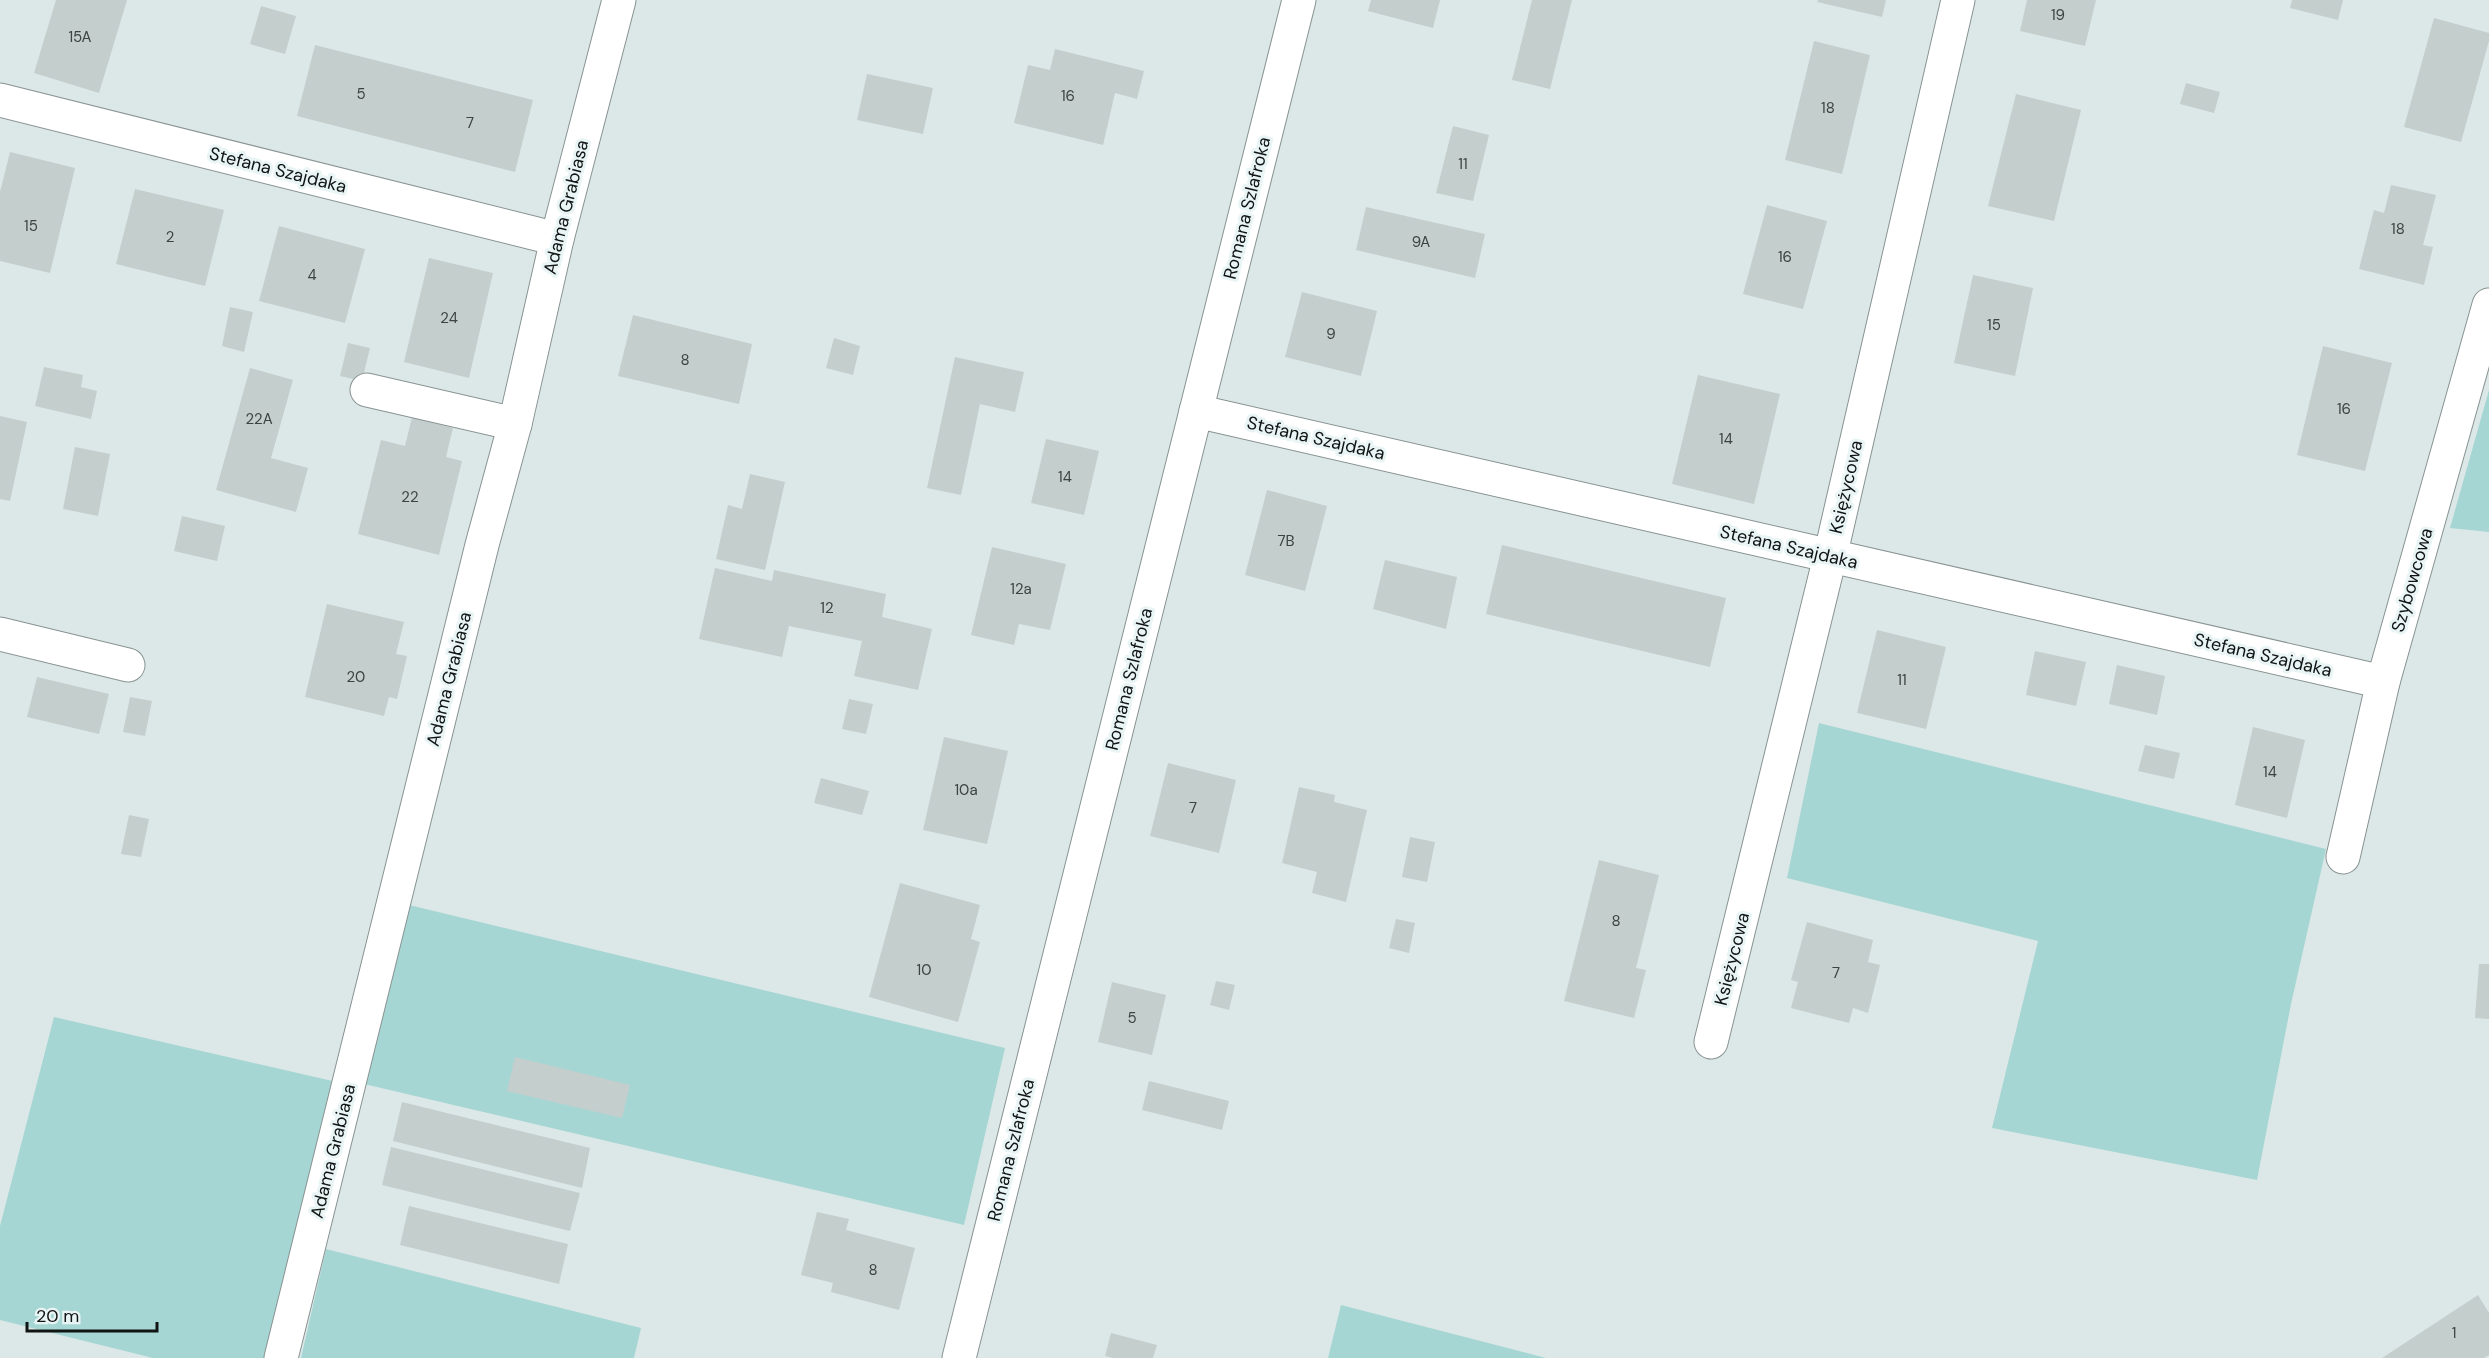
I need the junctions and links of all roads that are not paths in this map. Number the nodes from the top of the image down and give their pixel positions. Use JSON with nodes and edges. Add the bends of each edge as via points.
{"nodes":[{"id":1,"x":619,"y":0,"type":"edge"},
{"id":2,"x":1299,"y":0,"type":"edge"},
{"id":3,"x":1958,"y":0,"type":"edge"},
{"id":4,"x":0,"y":100,"type":"edge"},
{"id":5,"x":557,"y":240,"type":"junction"},
{"id":6,"x":2489,"y":305,"type":"edge"},
{"id":7,"x":367,"y":390,"type":"dead end"},
{"id":8,"x":1196,"y":411,"type":"junction"},
{"id":9,"x":515,"y":424,"type":"junction"},
{"id":10,"x":1830,"y":557,"type":"junction"},
{"id":11,"x":0,"y":634,"type":"edge"},
{"id":12,"x":128,"y":665,"type":"dead end"},
{"id":13,"x":2383,"y":682,"type":"junction"},
{"id":14,"x":2343,"y":857,"type":"dead end"},
{"id":15,"x":1711,"y":1042,"type":"dead end"},
{"id":16,"x":281,"y":1358,"type":"edge"},
{"id":17,"x":959,"y":1358,"type":"edge"}],
"edges":[{"from":1,"to":5,"type":"street","name":"Adama Grabiasa"},
{"from":2,"to":8,"type":"street","name":"Romana Szlafroka"},
{"from":3,"to":10,"type":"street","name":"Księżycowa"},
{"from":4,"to":5,"type":"street","name":"Stefana Szajdaka"},
{"from":5,"to":9,"type":"street","name":"Adama Grabiasa"},
{"from":6,"to":13,"type":"street","name":"Szybowcowa"},
{"from":7,"to":9,"type":"street"},
{"from":8,"to":10,"type":"street","name":"Stefana Szajdaka"},
{"from":8,"to":17,"type":"street","name":"Romana Szlafroka"},
{"from":9,"to":16,"type":"street","name":"Adama Grabiasa"},
{"from":10,"to":13,"type":"street","name":"Stefana Szajdaka"},
{"from":10,"to":15,"type":"street","name":"Księżycowa"},
{"from":11,"to":12,"type":"street"},
{"from":13,"to":14,"type":"street","name":"Szybowcowa"}]}
